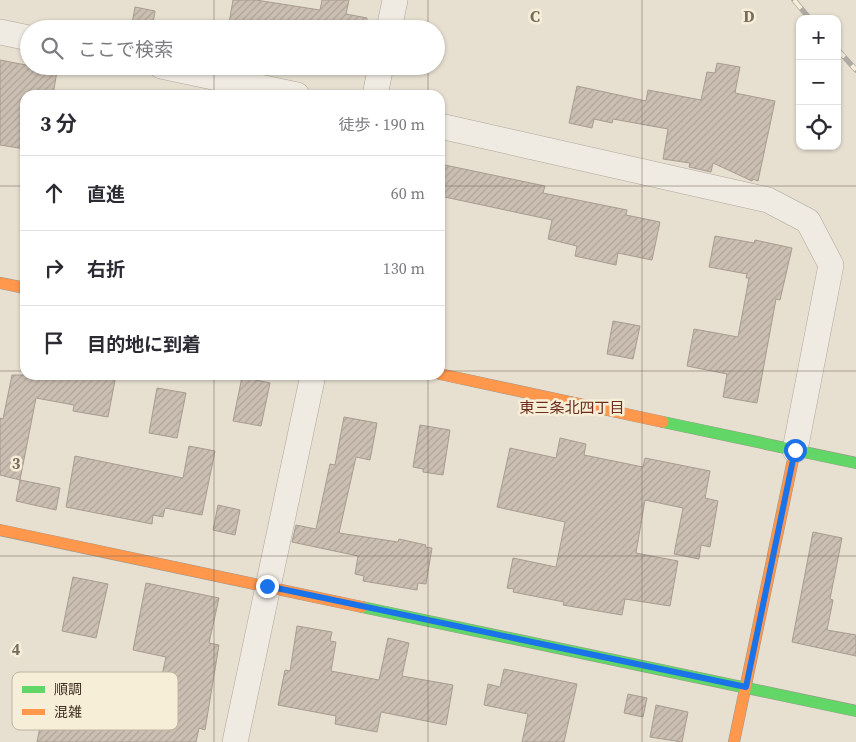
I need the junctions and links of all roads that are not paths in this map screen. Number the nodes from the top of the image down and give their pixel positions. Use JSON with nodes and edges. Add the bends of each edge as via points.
{"nodes":[{"id":1,"x":396,"y":0,"type":"edge"},
{"id":2,"x":391,"y":20,"type":"edge"},
{"id":3,"x":0,"y":32,"type":"edge"},
{"id":4,"x":20,"y":36,"type":"edge"},
{"id":5,"x":204,"y":75,"type":"edge"},
{"id":6,"x":379,"y":75,"type":"edge"},
{"id":7,"x":274,"y":90,"type":"edge"},
{"id":8,"x":376,"y":90,"type":"edge"},
{"id":9,"x":445,"y":127,"type":"edge"},
{"id":10,"x":0,"y":283,"type":"edge"},
{"id":11,"x":20,"y":287,"type":"edge"},
{"id":12,"x":445,"y":375,"type":"edge"},
{"id":13,"x":312,"y":380,"type":"edge"},
{"id":14,"x":795,"y":450,"type":"junction"},
{"id":15,"x":856,"y":463,"type":"edge"},
{"id":16,"x":0,"y":530,"type":"edge"},
{"id":17,"x":267,"y":586,"type":"junction"},
{"id":18,"x":746,"y":687,"type":"junction"},
{"id":19,"x":856,"y":711,"type":"edge"},
{"id":20,"x":235,"y":742,"type":"edge"},
{"id":21,"x":734,"y":742,"type":"edge"}],
"edges":[{"from":1,"to":2,"type":"street"},
{"from":3,"to":4,"type":"street"},
{"from":5,"to":7,"type":"street"},
{"from":6,"to":8,"type":"street"},
{"from":9,"to":14,"type":"street","via":[[768,200],[808,222],[831,265]]},
{"from":10,"to":11,"type":"street"},
{"from":12,"to":14,"type":"street"},
{"from":13,"to":17,"type":"street"},
{"from":14,"to":15,"type":"street"},
{"from":14,"to":18,"type":"street"},
{"from":16,"to":17,"type":"street"},
{"from":17,"to":18,"type":"street"},
{"from":17,"to":20,"type":"street"},
{"from":18,"to":19,"type":"street"},
{"from":18,"to":21,"type":"street"}]}
